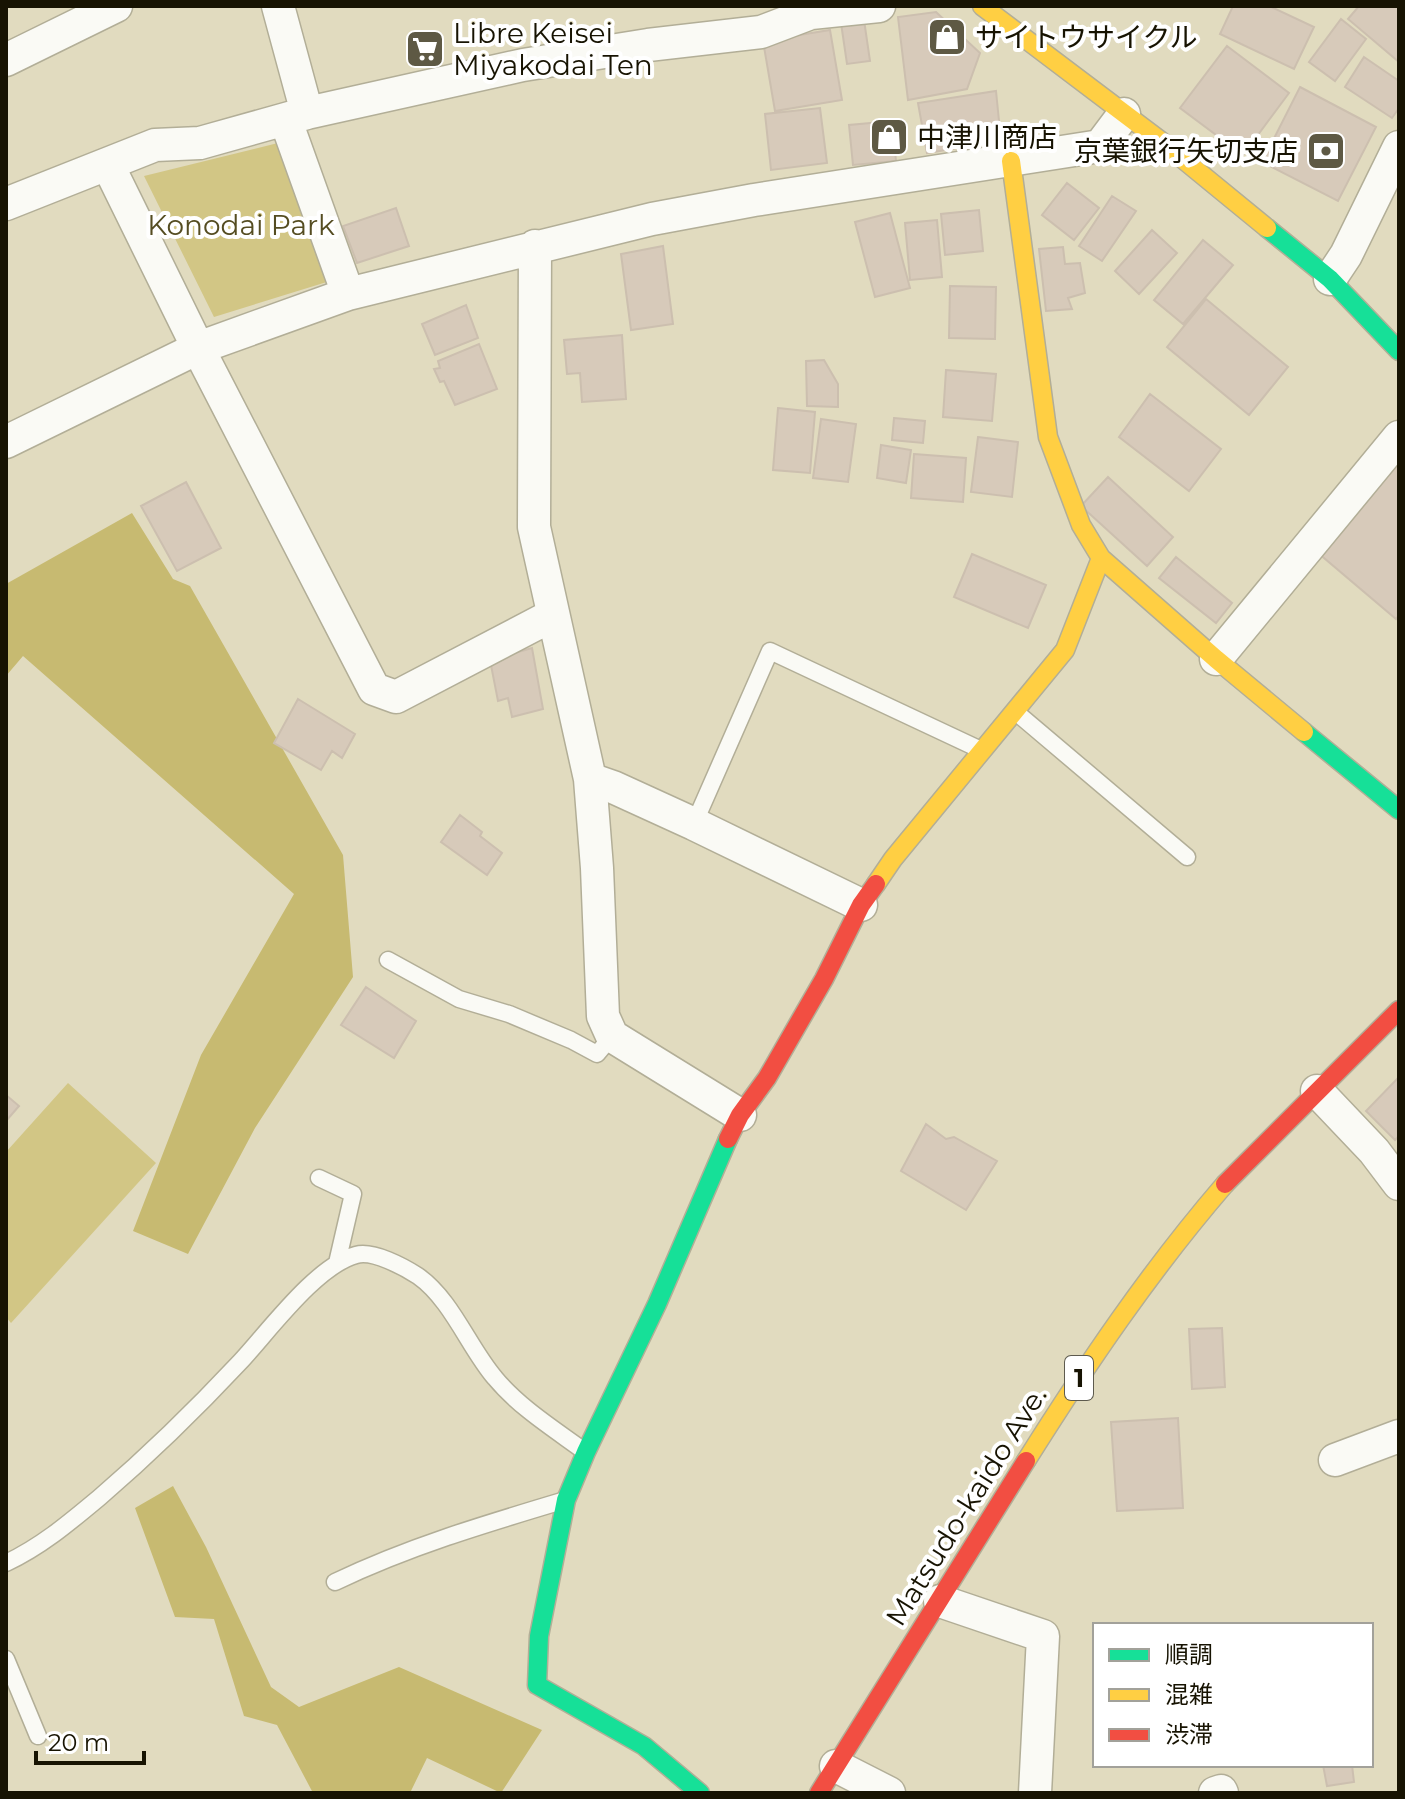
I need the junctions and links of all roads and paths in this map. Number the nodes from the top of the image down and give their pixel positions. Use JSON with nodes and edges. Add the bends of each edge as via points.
{"nodes":[{"id":1,"x":116,"y":6,"type":"edge"},
{"id":2,"x":278,"y":6,"type":"edge"},
{"id":3,"x":879,"y":6,"type":"edge"},
{"id":4,"x":1001,"y":11,"type":"edge"},
{"id":5,"x":80,"y":14,"type":"edge"},
{"id":6,"x":6,"y":60,"type":"edge"},
{"id":7,"x":1124,"y":114,"type":"junction"},
{"id":8,"x":296,"y":117,"type":"junction"},
{"id":9,"x":1399,"y":147,"type":"edge"},
{"id":10,"x":1011,"y":161,"type":"junction"},
{"id":11,"x":108,"y":165,"type":"junction"},
{"id":12,"x":6,"y":204,"type":"edge"},
{"id":13,"x":535,"y":246,"type":"junction"},
{"id":14,"x":1330,"y":279,"type":"junction"},
{"id":15,"x":348,"y":294,"type":"junction"},
{"id":16,"x":198,"y":348,"type":"junction"},
{"id":17,"x":1399,"y":351,"type":"edge"},
{"id":18,"x":1399,"y":437,"type":"edge"},
{"id":19,"x":6,"y":442,"type":"edge"},
{"id":20,"x":1101,"y":558,"type":"junction"},
{"id":21,"x":553,"y":615,"type":"junction"},
{"id":22,"x":1216,"y":659,"type":"junction"},
{"id":23,"x":1014,"y":711,"type":"junction"},
{"id":24,"x":981,"y":750,"type":"junction"},
{"id":25,"x":590,"y":779,"type":"junction"},
{"id":26,"x":1399,"y":810,"type":"edge"},
{"id":27,"x":694,"y":824,"type":"junction"},
{"id":28,"x":1187,"y":857,"type":"dead end"},
{"id":29,"x":861,"y":905,"type":"junction"},
{"id":30,"x":388,"y":960,"type":"dead end"},
{"id":31,"x":1399,"y":1010,"type":"edge"},
{"id":32,"x":612,"y":1036,"type":"junction"},
{"id":33,"x":1317,"y":1091,"type":"junction"},
{"id":34,"x":740,"y":1115,"type":"junction"},
{"id":35,"x":319,"y":1178,"type":"dead end"},
{"id":36,"x":1399,"y":1184,"type":"edge"},
{"id":37,"x":337,"y":1263,"type":"junction"},
{"id":38,"x":1399,"y":1436,"type":"edge"},
{"id":39,"x":586,"y":1452,"type":"junction"},
{"id":40,"x":1335,"y":1460,"type":"dead end"},
{"id":41,"x":566,"y":1500,"type":"junction"},
{"id":42,"x":6,"y":1563,"type":"edge"},
{"id":43,"x":335,"y":1582,"type":"dead end"},
{"id":44,"x":940,"y":1601,"type":"junction"},
{"id":45,"x":6,"y":1659,"type":"edge"},
{"id":46,"x":38,"y":1736,"type":"dead end"},
{"id":47,"x":836,"y":1766,"type":"junction"},
{"id":48,"x":700,"y":1793,"type":"edge"},
{"id":49,"x":819,"y":1793,"type":"edge"},
{"id":50,"x":889,"y":1793,"type":"edge"},
{"id":51,"x":1035,"y":1793,"type":"edge"},
{"id":52,"x":1215,"y":1793,"type":"edge"},
{"id":53,"x":1222,"y":1793,"type":"edge"}],
"edges":[{"from":1,"to":5,"type":"street"},
{"from":2,"to":8,"type":"street"},
{"from":3,"to":8,"type":"street","via":[[811,13],[761,32],[523,65]]},
{"from":4,"to":7,"type":"street"},
{"from":5,"to":6,"type":"street"},
{"from":7,"to":10,"type":"street","via":[[1100,146]]},
{"from":7,"to":14,"type":"street"},
{"from":8,"to":11,"type":"street","via":[[200,143],[155,145]]},
{"from":8,"to":15,"type":"street"},
{"from":9,"to":14,"type":"street"},
{"from":10,"to":13,"type":"street","via":[[754,200]]},
{"from":10,"to":20,"type":"street","via":[[1048,437],[1081,525]]},
{"from":11,"to":12,"type":"street"},
{"from":11,"to":16,"type":"street"},
{"from":13,"to":15,"type":"street"},
{"from":13,"to":21,"type":"street","via":[[534,527]]},
{"from":14,"to":17,"type":"street"},
{"from":15,"to":16,"type":"street"},
{"from":16,"to":19,"type":"street"},
{"from":16,"to":21,"type":"street","via":[[374,689],[396,697]]},
{"from":18,"to":22,"type":"street"},
{"from":20,"to":22,"type":"street"},
{"from":20,"to":23,"type":"street","via":[[1065,650]]},
{"from":21,"to":25,"type":"street"},
{"from":22,"to":26,"type":"street"},
{"from":23,"to":24,"type":"street"},
{"from":23,"to":28,"type":"lane"},
{"from":24,"to":27,"type":"lane","via":[[770,651]]},
{"from":24,"to":29,"type":"street"},
{"from":25,"to":27,"type":"street"},
{"from":25,"to":32,"type":"street","via":[[603,1016]]},
{"from":27,"to":29,"type":"street"},
{"from":29,"to":34,"type":"street","via":[[824,979]]},
{"from":30,"to":32,"type":"lane","via":[[459,999],[509,1014],[597,1054]]},
{"from":31,"to":33,"type":"street","name":"Matsudo-kaido Ave.","number":"1"},
{"from":32,"to":34,"type":"street"},
{"from":33,"to":36,"type":"street"},
{"from":33,"to":44,"type":"street","name":"Matsudo-kaido Ave.","number":"1","via":[[1240,1167],[1120,1316]]},
{"from":34,"to":39,"type":"street"},
{"from":35,"to":37,"type":"lane","via":[[353,1194]]},
{"from":37,"to":39,"type":"lane","via":[[358,1254],[419,1277],[451,1312],[495,1378]]},
{"from":37,"to":42,"type":"lane","via":[[139,1464],[56,1534]]},
{"from":38,"to":40,"type":"street"},
{"from":39,"to":41,"type":"street"},
{"from":41,"to":43,"type":"lane","via":[[472,1528]]},
{"from":41,"to":48,"type":"street","via":[[539,1636],[537,1685],[632,1736],[678,1769]]},
{"from":44,"to":47,"type":"street","name":"Matsudo-kaido Ave.","number":"1"},
{"from":44,"to":51,"type":"street","via":[[1043,1636]]},
{"from":45,"to":46,"type":"lane"},
{"from":47,"to":49,"type":"street","name":"Matsudo-kaido Ave.","number":"1"},
{"from":47,"to":50,"type":"street"},
{"from":52,"to":53,"type":"street"}]}
